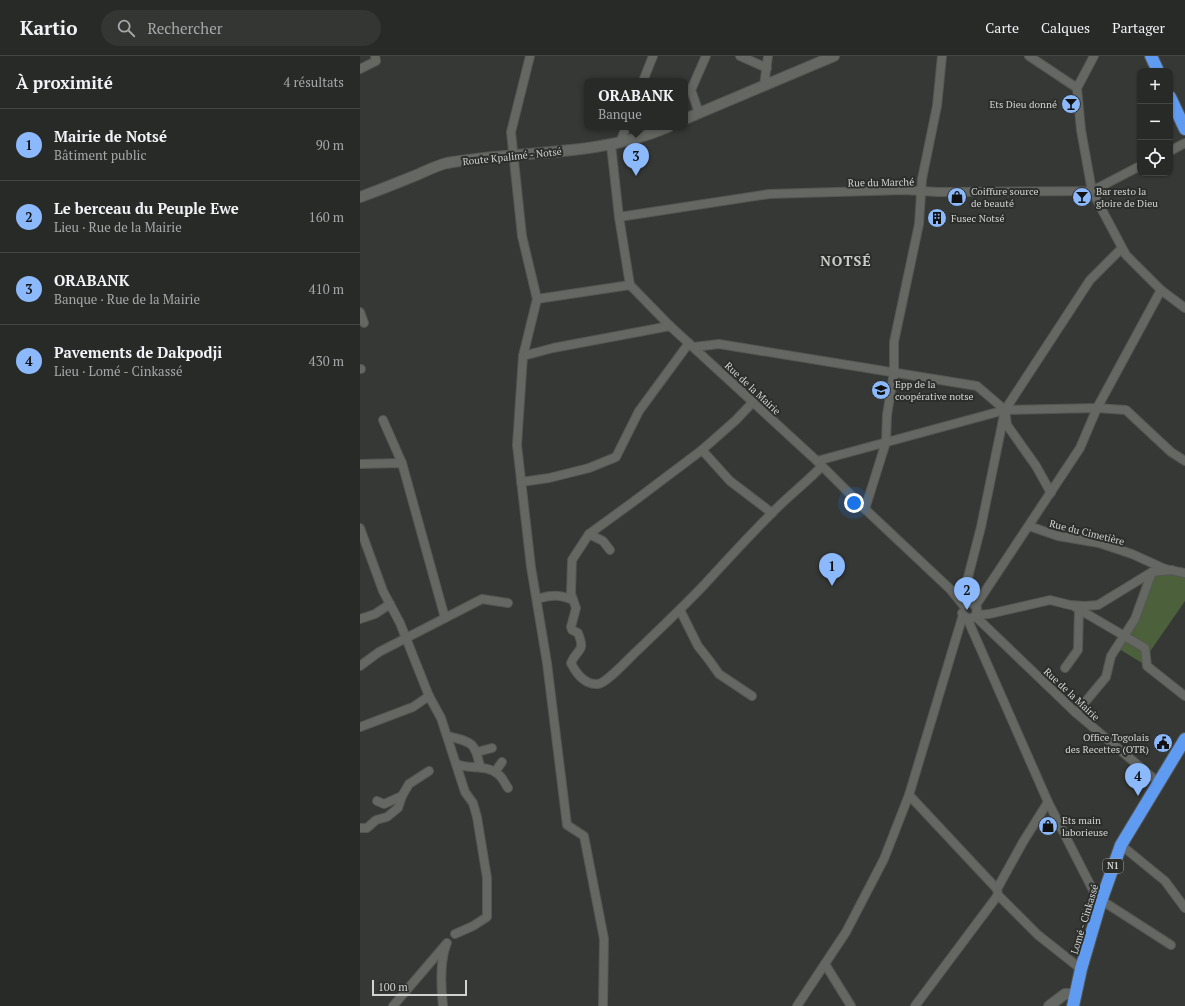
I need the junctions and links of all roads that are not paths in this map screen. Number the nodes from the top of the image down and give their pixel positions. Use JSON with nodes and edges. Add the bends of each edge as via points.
{"nodes":[{"id":1,"x":375,"y":56,"type":"edge"},
{"id":2,"x":530,"y":56,"type":"edge"},
{"id":3,"x":653,"y":56,"type":"edge"},
{"id":4,"x":706,"y":56,"type":"edge"},
{"id":5,"x":740,"y":56,"type":"edge"},
{"id":6,"x":768,"y":56,"type":"edge"},
{"id":7,"x":834,"y":56,"type":"edge"},
{"id":8,"x":942,"y":56,"type":"edge"},
{"id":9,"x":1029,"y":56,"type":"edge"},
{"id":10,"x":1094,"y":56,"type":"edge"},
{"id":11,"x":1151,"y":56,"type":"edge"},
{"id":12,"x":767,"y":68,"type":"junction"},
{"id":13,"x":1157,"y":68,"type":"edge"},
{"id":14,"x":360,"y":69,"type":"edge"},
{"id":15,"x":644,"y":78,"type":"edge"},
{"id":16,"x":764,"y":86,"type":"junction"},
{"id":17,"x":1077,"y":88,"type":"junction"},
{"id":18,"x":1173,"y":103,"type":"edge"},
{"id":19,"x":699,"y":113,"type":"junction"},
{"id":20,"x":688,"y":118,"type":"edge"},
{"id":21,"x":1185,"y":129,"type":"edge"},
{"id":22,"x":624,"y":130,"type":"edge"},
{"id":23,"x":660,"y":130,"type":"edge"},
{"id":24,"x":1185,"y":143,"type":"edge"},
{"id":25,"x":616,"y":144,"type":"junction"},
{"id":26,"x":1173,"y":149,"type":"edge"},
{"id":27,"x":513,"y":155,"type":"junction"},
{"id":28,"x":1137,"y":168,"type":"edge"},
{"id":29,"x":921,"y":191,"type":"junction"},
{"id":30,"x":1092,"y":191,"type":"junction"},
{"id":31,"x":360,"y":197,"type":"edge"},
{"id":32,"x":619,"y":217,"type":"junction"},
{"id":33,"x":1122,"y":248,"type":"junction"},
{"id":34,"x":630,"y":285,"type":"junction"},
{"id":35,"x":1161,"y":290,"type":"junction"},
{"id":36,"x":537,"y":299,"type":"junction"},
{"id":37,"x":1185,"y":308,"type":"edge"},
{"id":38,"x":360,"y":312,"type":"edge"},
{"id":39,"x":364,"y":323,"type":"dead end"},
{"id":40,"x":670,"y":326,"type":"junction"},
{"id":41,"x":691,"y":345,"type":"junction"},
{"id":42,"x":524,"y":356,"type":"junction"},
{"id":43,"x":894,"y":372,"type":"junction"},
{"id":44,"x":753,"y":402,"type":"junction"},
{"id":45,"x":1097,"y":408,"type":"junction"},
{"id":46,"x":1005,"y":410,"type":"junction"},
{"id":47,"x":383,"y":420,"type":"dead end"},
{"id":48,"x":886,"y":442,"type":"junction"},
{"id":49,"x":702,"y":450,"type":"junction"},
{"id":50,"x":1185,"y":461,"type":"edge"},
{"id":51,"x":402,"y":463,"type":"junction"},
{"id":52,"x":360,"y":464,"type":"edge"},
{"id":53,"x":820,"y":464,"type":"junction"},
{"id":54,"x":521,"y":482,"type":"junction"},
{"id":55,"x":1052,"y":493,"type":"junction"},
{"id":56,"x":866,"y":509,"type":"junction"},
{"id":57,"x":772,"y":513,"type":"junction"},
{"id":58,"x":1029,"y":526,"type":"junction"},
{"id":59,"x":360,"y":528,"type":"edge"},
{"id":60,"x":589,"y":534,"type":"junction"},
{"id":61,"x":610,"y":550,"type":"dead end"},
{"id":62,"x":1172,"y":570,"type":"junction"},
{"id":63,"x":1152,"y":572,"type":"junction"},
{"id":64,"x":1185,"y":573,"type":"edge"},
{"id":65,"x":536,"y":599,"type":"junction"},
{"id":66,"x":573,"y":600,"type":"junction"},
{"id":67,"x":508,"y":603,"type":"dead end"},
{"id":68,"x":390,"y":604,"type":"junction"},
{"id":69,"x":969,"y":604,"type":"junction"},
{"id":70,"x":1070,"y":605,"type":"junction"},
{"id":71,"x":1079,"y":608,"type":"junction"},
{"id":72,"x":680,"y":610,"type":"junction"},
{"id":73,"x":971,"y":616,"type":"junction"},
{"id":74,"x":445,"y":618,"type":"junction"},
{"id":75,"x":360,"y":619,"type":"edge"},
{"id":76,"x":1124,"y":636,"type":"junction"},
{"id":77,"x":406,"y":638,"type":"junction"},
{"id":78,"x":360,"y":666,"type":"edge"},
{"id":79,"x":1065,"y":668,"type":"dead end"},
{"id":80,"x":428,"y":696,"type":"junction"},
{"id":81,"x":752,"y":696,"type":"dead end"},
{"id":82,"x":1185,"y":696,"type":"edge"},
{"id":83,"x":1076,"y":712,"type":"junction"},
{"id":84,"x":360,"y":728,"type":"edge"},
{"id":85,"x":448,"y":736,"type":"junction"},
{"id":86,"x":1185,"y":739,"type":"edge"},
{"id":87,"x":492,"y":748,"type":"dead end"},
{"id":88,"x":477,"y":752,"type":"junction"},
{"id":89,"x":502,"y":762,"type":"dead end"},
{"id":90,"x":457,"y":764,"type":"junction"},
{"id":91,"x":480,"y":767,"type":"junction"},
{"id":92,"x":429,"y":771,"type":"dead end"},
{"id":93,"x":495,"y":772,"type":"junction"},
{"id":94,"x":1158,"y":782,"type":"junction"},
{"id":95,"x":508,"y":788,"type":"dead end"},
{"id":96,"x":909,"y":795,"type":"junction"},
{"id":97,"x":402,"y":796,"type":"junction"},
{"id":98,"x":377,"y":801,"type":"dead end"},
{"id":99,"x":1048,"y":802,"type":"junction"},
{"id":100,"x":360,"y":828,"type":"edge"},
{"id":101,"x":1121,"y":844,"type":"junction"},
{"id":102,"x":998,"y":892,"type":"junction"},
{"id":103,"x":1101,"y":902,"type":"junction"},
{"id":104,"x":1185,"y":908,"type":"edge"},
{"id":105,"x":455,"y":934,"type":"dead end"},
{"id":106,"x":1171,"y":945,"type":"dead end"},
{"id":107,"x":825,"y":964,"type":"junction"},
{"id":108,"x":1081,"y":969,"type":"junction"},
{"id":109,"x":1074,"y":1000,"type":"edge"},
{"id":110,"x":393,"y":1006,"type":"edge"},
{"id":111,"x":443,"y":1006,"type":"edge"},
{"id":112,"x":603,"y":1006,"type":"edge"},
{"id":113,"x":797,"y":1006,"type":"edge"},
{"id":114,"x":851,"y":1006,"type":"edge"},
{"id":115,"x":915,"y":1006,"type":"edge"},
{"id":116,"x":1049,"y":1006,"type":"edge"}],
"edges":[{"from":1,"to":14,"type":"street","via":[[376,61]]},
{"from":2,"to":27,"type":"street","via":[[512,132]]},
{"from":3,"to":15,"type":"street"},
{"from":4,"to":19,"type":"street","via":[[691,90]]},
{"from":5,"to":12,"type":"street"},
{"from":6,"to":12,"type":"street"},
{"from":7,"to":16,"type":"main road"},
{"from":8,"to":29,"type":"street","via":[[937,106]]},
{"from":9,"to":17,"type":"street"},
{"from":10,"to":17,"type":"street"},
{"from":11,"to":13,"type":"highway"},
{"from":12,"to":16,"type":"street"},
{"from":16,"to":19,"type":"main road"},
{"from":17,"to":30,"type":"street","via":[[1081,130]]},
{"from":18,"to":21,"type":"highway"},
{"from":19,"to":20,"type":"main road"},
{"from":22,"to":25,"type":"street"},
{"from":23,"to":25,"type":"main road","name":"Route Kpalimé - Notsé"},
{"from":24,"to":26,"type":"street"},
{"from":25,"to":27,"type":"main road","name":"Route Kpalimé - Notsé"},
{"from":25,"to":32,"type":"street"},
{"from":27,"to":31,"type":"main road","name":"Route Kpalimé - Notsé","via":[[446,164]]},
{"from":27,"to":36,"type":"street","via":[[522,236]]},
{"from":28,"to":30,"type":"street","name":"Rue du Marché"},
{"from":29,"to":30,"type":"street","name":"Rue du Marché"},
{"from":29,"to":32,"type":"street","name":"Rue du Marché","via":[[769,194]]},
{"from":29,"to":43,"type":"street","via":[[919,224],[894,342]]},
{"from":30,"to":33,"type":"street"},
{"from":32,"to":34,"type":"street"},
{"from":33,"to":35,"type":"street"},
{"from":33,"to":46,"type":"street","via":[[1090,280]]},
{"from":34,"to":36,"type":"street"},
{"from":34,"to":40,"type":"street","name":"Rue de la Mairie"},
{"from":35,"to":37,"type":"street"},
{"from":35,"to":45,"type":"street"},
{"from":36,"to":42,"type":"street"},
{"from":38,"to":39,"type":"street"},
{"from":40,"to":41,"type":"street","name":"Rue de la Mairie"},
{"from":40,"to":42,"type":"street"},
{"from":41,"to":43,"type":"street","via":[[719,344]]},
{"from":41,"to":44,"type":"street","name":"Rue de la Mairie"},
{"from":41,"to":54,"type":"street","via":[[639,411],[616,457],[589,468]]},
{"from":42,"to":54,"type":"street","via":[[517,445]]},
{"from":43,"to":46,"type":"street","via":[[977,386]]},
{"from":43,"to":48,"type":"street","via":[[887,415]]},
{"from":44,"to":49,"type":"street"},
{"from":44,"to":53,"type":"street","name":"Rue de la Mairie"},
{"from":45,"to":46,"type":"street"},
{"from":45,"to":50,"type":"street","via":[[1126,410],[1171,452]]},
{"from":45,"to":55,"type":"street","via":[[1080,448]]},
{"from":46,"to":48,"type":"street"},
{"from":46,"to":55,"type":"street","via":[[1008,425]]},
{"from":46,"to":69,"type":"street","via":[[967,581]]},
{"from":47,"to":51,"type":"street"},
{"from":48,"to":53,"type":"street"},
{"from":48,"to":56,"type":"street"},
{"from":49,"to":57,"type":"street","via":[[730,481]]},
{"from":49,"to":60,"type":"street"},
{"from":51,"to":52,"type":"street"},
{"from":51,"to":74,"type":"street"},
{"from":53,"to":56,"type":"street","name":"Rue de la Mairie"},
{"from":53,"to":57,"type":"street","via":[[807,482]]},
{"from":54,"to":65,"type":"street"},
{"from":55,"to":58,"type":"street"},
{"from":56,"to":69,"type":"street","name":"Rue de la Mairie"},
{"from":57,"to":72,"type":"street"},
{"from":58,"to":62,"type":"street","name":"Rue du Cimetière","via":[[1058,536],[1099,543]]},
{"from":58,"to":69,"type":"street"},
{"from":59,"to":68,"type":"street"},
{"from":60,"to":61,"type":"street","via":[[603,541]]},
{"from":60,"to":66,"type":"street","via":[[572,560]]},
{"from":62,"to":63,"type":"street"},
{"from":62,"to":64,"type":"street","name":"Rue du Cimetière"},
{"from":63,"to":70,"type":"street","via":[[1098,605]]},
{"from":63,"to":76,"type":"street","via":[[1135,619]]},
{"from":65,"to":66,"type":"street","via":[[562,595]]},
{"from":65,"to":112,"type":"street","via":[[548,663],[567,825],[584,836],[604,939]]},
{"from":66,"to":72,"type":"street","via":[[576,608],[571,627],[578,633],[582,645],[570,663],[586,682],[597,684],[615,673]]},
{"from":67,"to":74,"type":"street","via":[[482,599]]},
{"from":68,"to":75,"type":"street","via":[[375,614]]},
{"from":68,"to":77,"type":"street"},
{"from":69,"to":73,"type":"street","via":[[978,611]]},
{"from":69,"to":73,"type":"street","via":[[961,610]]},
{"from":70,"to":71,"type":"street"},
{"from":70,"to":73,"type":"street","via":[[1050,600]]},
{"from":71,"to":76,"type":"street"},
{"from":71,"to":79,"type":"street","via":[[1078,650]]},
{"from":72,"to":81,"type":"street","via":[[698,646],[719,674]]},
{"from":73,"to":83,"type":"street","name":"Rue de la Mairie"},
{"from":73,"to":96,"type":"street"},
{"from":73,"to":99,"type":"street"},
{"from":74,"to":77,"type":"street"},
{"from":76,"to":82,"type":"street","via":[[1145,648],[1147,666]]},
{"from":76,"to":83,"type":"street","via":[[1111,656],[1106,677]]},
{"from":77,"to":78,"type":"street","via":[[379,652]]},
{"from":77,"to":80,"type":"street"},
{"from":80,"to":84,"type":"street","via":[[413,707]]},
{"from":80,"to":85,"type":"street"},
{"from":83,"to":94,"type":"street","name":"Rue de la Mairie"},
{"from":85,"to":88,"type":"street","via":[[468,741]]},
{"from":85,"to":90,"type":"street"},
{"from":86,"to":94,"type":"highway","name":"Lomé - Cinkassé","number":"N1"},
{"from":87,"to":88,"type":"street"},
{"from":88,"to":91,"type":"street"},
{"from":89,"to":93,"type":"street"},
{"from":90,"to":91,"type":"street"},
{"from":90,"to":105,"type":"street","via":[[465,792],[473,803],[477,817],[487,878],[487,916]]},
{"from":91,"to":93,"type":"street"},
{"from":92,"to":97,"type":"street","via":[[409,784]]},
{"from":93,"to":95,"type":"street"},
{"from":94,"to":101,"type":"highway","name":"Lomé - Cinkassé","number":"N1"},
{"from":96,"to":102,"type":"street"},
{"from":96,"to":107,"type":"street","via":[[884,859],[846,932]]},
{"from":97,"to":98,"type":"street","via":[[384,804]]},
{"from":97,"to":100,"type":"street","via":[[398,808],[387,817],[376,820],[367,828]]},
{"from":99,"to":102,"type":"street","via":[[1022,842]]},
{"from":99,"to":103,"type":"street"},
{"from":101,"to":103,"type":"highway","name":"Lomé - Cinkassé","number":"N1"},
{"from":101,"to":104,"type":"street","via":[[1165,881]]},
{"from":102,"to":108,"type":"street","via":[[1038,935]]},
{"from":102,"to":115,"type":"street"},
{"from":103,"to":106,"type":"street"},
{"from":103,"to":108,"type":"highway","name":"Lomé - Cinkassé","number":"N1"},
{"from":107,"to":113,"type":"street"},
{"from":107,"to":114,"type":"street"},
{"from":108,"to":109,"type":"highway","name":"Lomé - Cinkassé","number":"N1"},
{"from":109,"to":116,"type":"main road","via":[[1065,994]]},
{"from":110,"to":111,"type":"street","via":[[447,943],[444,952]]}]}
